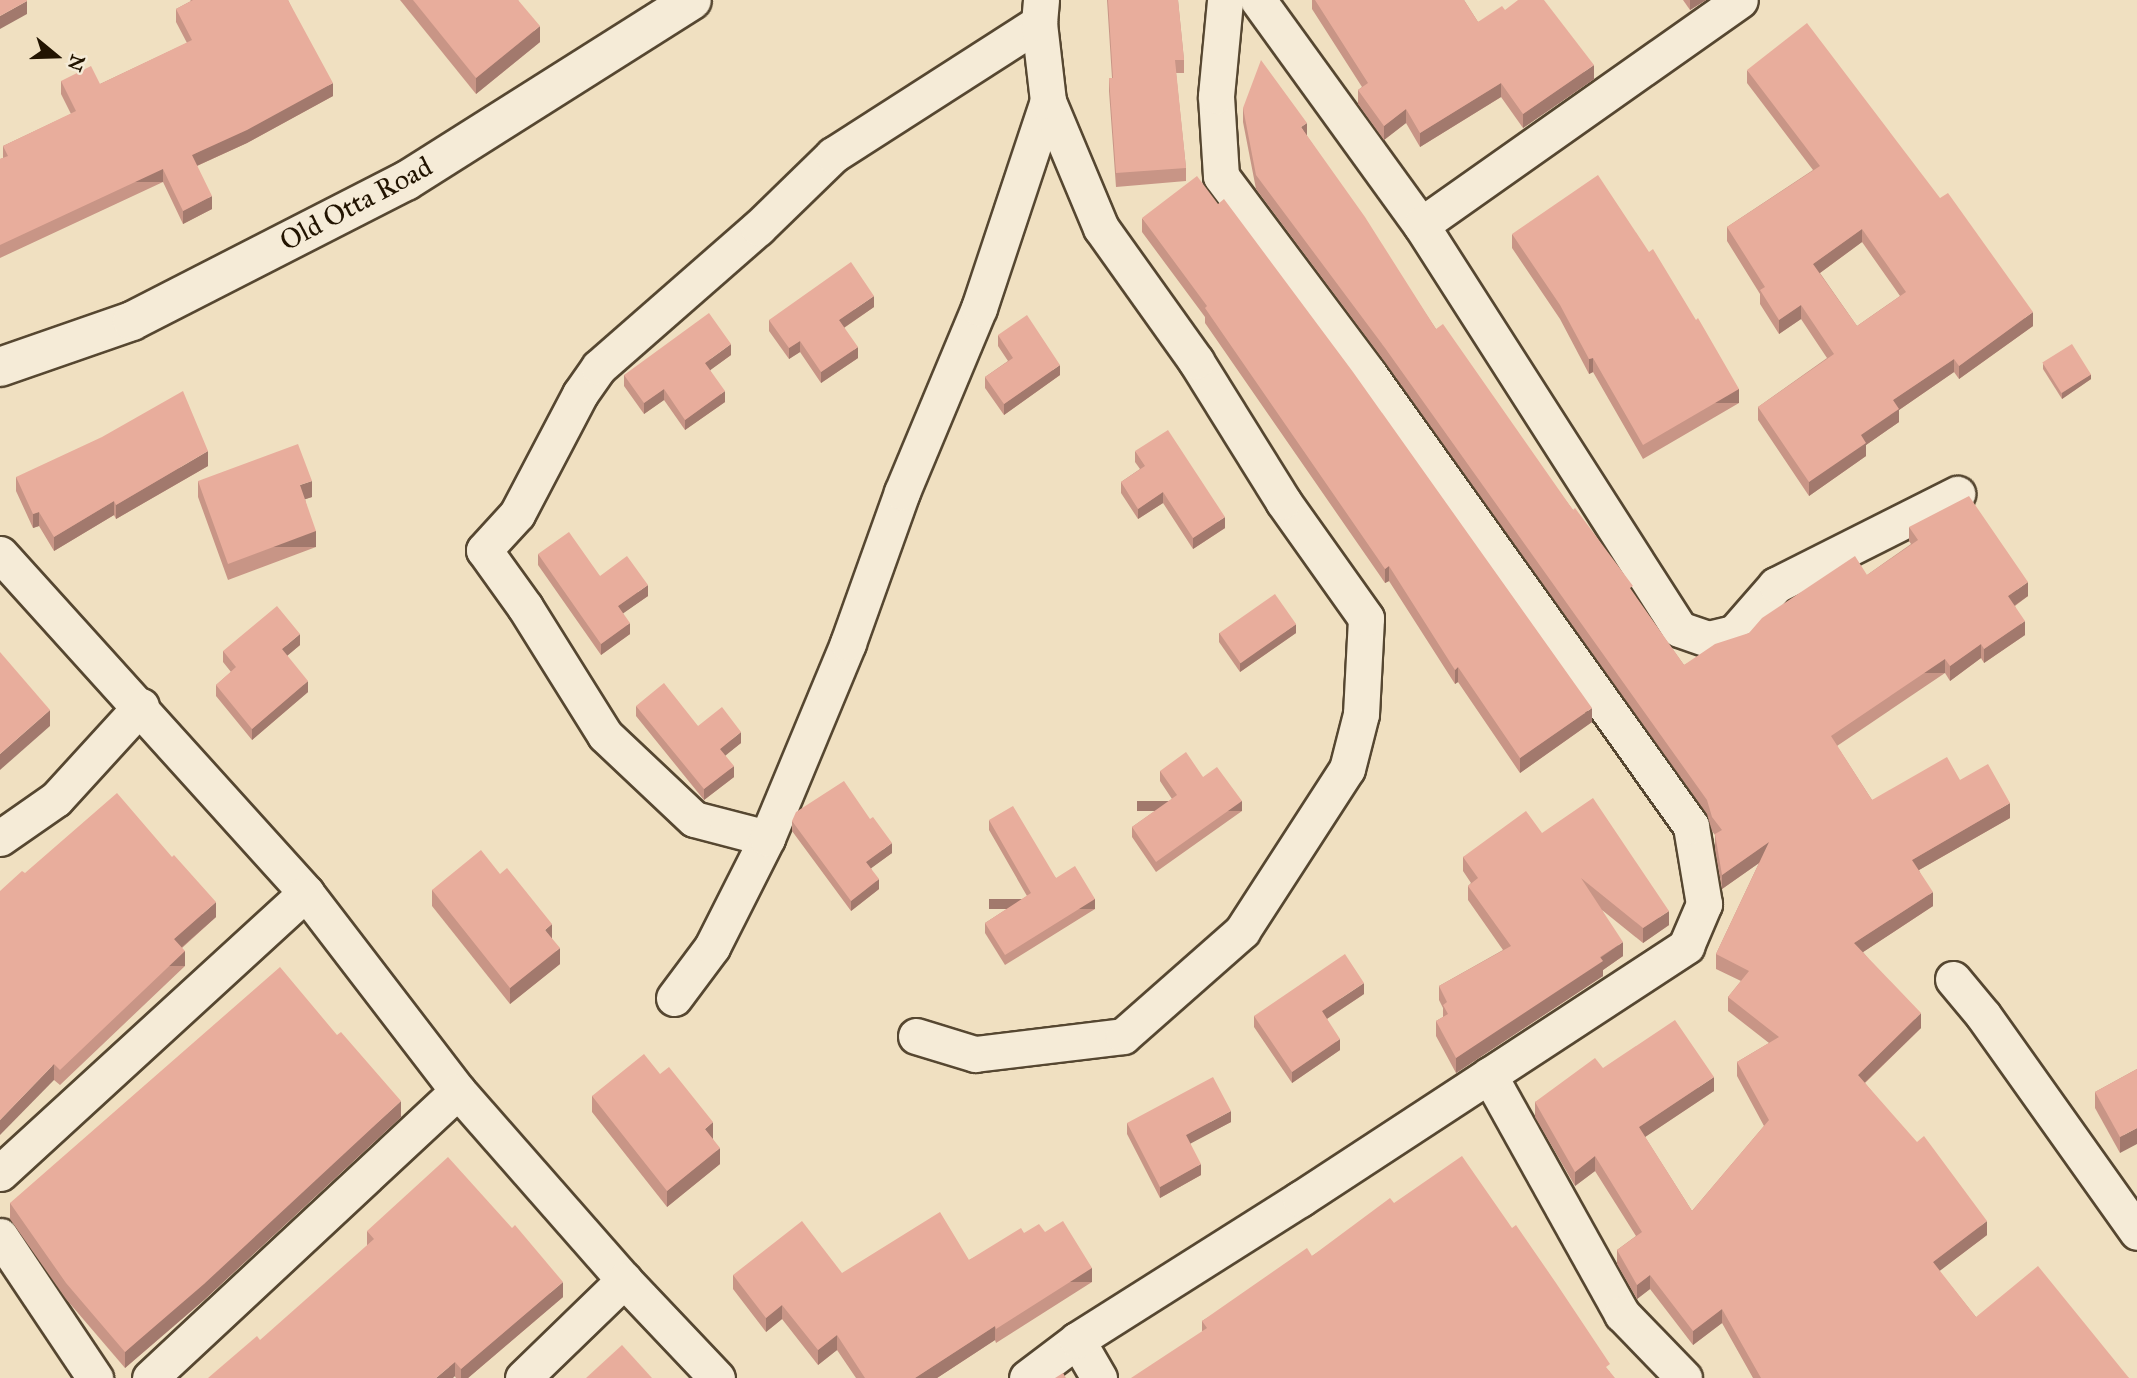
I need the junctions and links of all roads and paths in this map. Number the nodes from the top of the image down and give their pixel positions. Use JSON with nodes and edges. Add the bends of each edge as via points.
{"nodes":[{"id":1,"x":692,"y":0,"type":"edge"},
{"id":2,"x":1225,"y":0,"type":"edge"},
{"id":3,"x":1258,"y":0,"type":"edge"},
{"id":4,"x":1740,"y":0,"type":"edge"},
{"id":5,"x":1040,"y":12,"type":"edge"},
{"id":6,"x":1048,"y":101,"type":"junction"},
{"id":7,"x":1421,"y":225,"type":"junction"},
{"id":8,"x":0,"y":367,"type":"edge"},
{"id":9,"x":1957,"y":494,"type":"dead end"},
{"id":10,"x":0,"y":554,"type":"edge"},
{"id":11,"x":141,"y":706,"type":"junction"},
{"id":12,"x":0,"y":838,"type":"edge"},
{"id":13,"x":766,"y":838,"type":"junction"},
{"id":14,"x":306,"y":893,"type":"junction"},
{"id":15,"x":1953,"y":979,"type":"dead end"},
{"id":16,"x":674,"y":999,"type":"dead end"},
{"id":17,"x":916,"y":1036,"type":"dead end"},
{"id":18,"x":1489,"y":1074,"type":"junction"},
{"id":19,"x":458,"y":1091,"type":"junction"},
{"id":20,"x":0,"y":1173,"type":"edge"},
{"id":21,"x":2137,"y":1232,"type":"edge"},
{"id":22,"x":0,"y":1236,"type":"edge"},
{"id":23,"x":624,"y":1280,"type":"junction"},
{"id":24,"x":1077,"y":1340,"type":"junction"},
{"id":25,"x":95,"y":1378,"type":"edge"},
{"id":26,"x":150,"y":1378,"type":"edge"},
{"id":27,"x":523,"y":1378,"type":"edge"},
{"id":28,"x":718,"y":1378,"type":"edge"},
{"id":29,"x":1027,"y":1378,"type":"edge"},
{"id":30,"x":1098,"y":1378,"type":"edge"},
{"id":31,"x":1684,"y":1378,"type":"edge"}],
"edges":[{"from":1,"to":8,"type":"street","name":"Old Otta Road","via":[[406,181],[132,321]]},
{"from":2,"to":18,"type":"street","via":[[1216,96],[1221,176],[1361,363],[1691,826],[1704,904],[1686,946]]},
{"from":3,"to":7,"type":"street"},
{"from":4,"to":7,"type":"street"},
{"from":5,"to":6,"type":"street"},
{"from":5,"to":13,"type":"street","via":[[833,155],[758,228],[599,367],[517,514],[484,550],[605,735],[694,819]]},
{"from":6,"to":13,"type":"street","via":[[979,308]]},
{"from":6,"to":17,"type":"street","via":[[1101,228],[1366,618],[1361,714],[1347,769],[1242,931],[1123,1035],[975,1054]]},
{"from":7,"to":9,"type":"street","via":[[1679,629],[1709,639],[1734,632],[1776,585]]},
{"from":10,"to":11,"type":"street"},
{"from":11,"to":12,"type":"street","via":[[56,799]]},
{"from":11,"to":14,"type":"street"},
{"from":13,"to":16,"type":"street","via":[[712,947]]},
{"from":14,"to":19,"type":"street"},
{"from":14,"to":20,"type":"street"},
{"from":15,"to":21,"type":"street","via":[[1983,1014]]},
{"from":18,"to":24,"type":"street"},
{"from":18,"to":31,"type":"street","via":[[1622,1314]]},
{"from":19,"to":23,"type":"street"},
{"from":19,"to":26,"type":"street"},
{"from":22,"to":25,"type":"street"},
{"from":23,"to":27,"type":"street"},
{"from":23,"to":28,"type":"street"},
{"from":24,"to":29,"type":"street"},
{"from":24,"to":30,"type":"street"}]}
